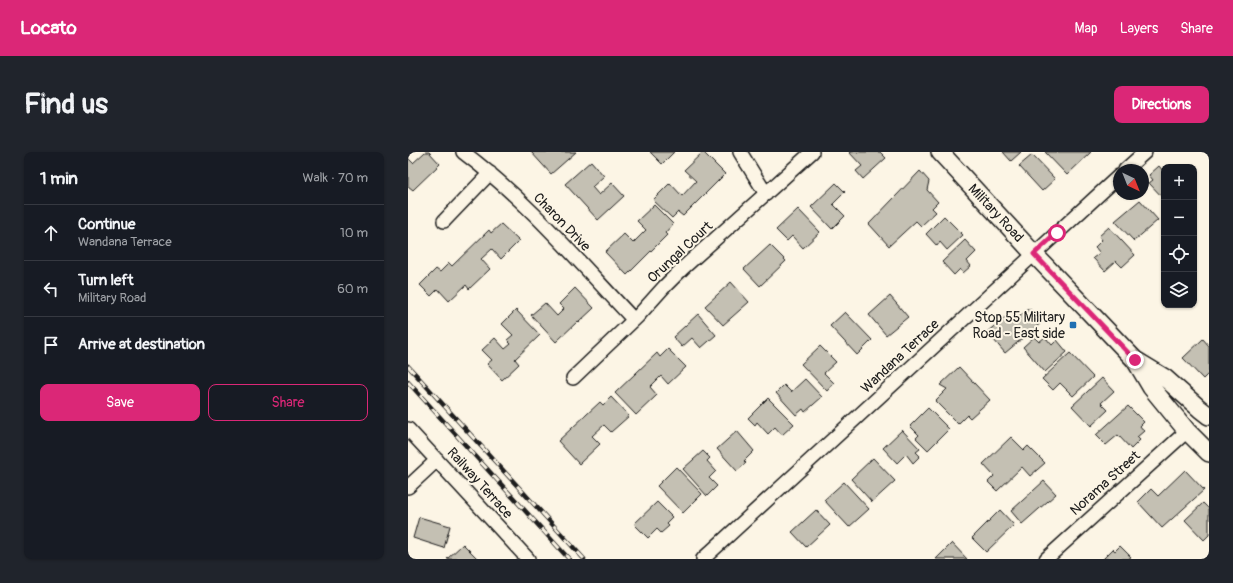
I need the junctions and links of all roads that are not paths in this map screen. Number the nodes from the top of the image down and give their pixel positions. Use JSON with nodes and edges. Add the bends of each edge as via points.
{"nodes":[{"id":1,"x":463,"y":152,"type":"edge"},
{"id":2,"x":740,"y":152,"type":"edge"},
{"id":3,"x":812,"y":152,"type":"edge"},
{"id":4,"x":940,"y":152,"type":"edge"},
{"id":5,"x":1145,"y":152,"type":"edge"},
{"id":6,"x":1132,"y":164,"type":"edge"},
{"id":7,"x":490,"y":173,"type":"junction"},
{"id":8,"x":1113,"y":182,"type":"edge"},
{"id":9,"x":766,"y":194,"type":"junction"},
{"id":10,"x":444,"y":221,"type":"dead end"},
{"id":11,"x":1034,"y":254,"type":"junction"},
{"id":12,"x":634,"y":320,"type":"junction"},
{"id":13,"x":1135,"y":360,"type":"junction"},
{"id":14,"x":573,"y":378,"type":"dead end"},
{"id":15,"x":1209,"y":416,"type":"edge"},
{"id":16,"x":408,"y":428,"type":"edge"},
{"id":17,"x":1187,"y":431,"type":"junction"},
{"id":18,"x":1209,"y":453,"type":"edge"},
{"id":19,"x":437,"y":460,"type":"junction"},
{"id":20,"x":408,"y":487,"type":"edge"},
{"id":21,"x":528,"y":559,"type":"edge"},
{"id":22,"x":702,"y":559,"type":"edge"},
{"id":23,"x":1046,"y":559,"type":"edge"}],
"edges":[{"from":1,"to":7,"type":"street","name":"Charon Drive"},
{"from":2,"to":9,"type":"street"},
{"from":3,"to":9,"type":"street","name":"Orungal Court"},
{"from":4,"to":11,"type":"street","name":"Military Road"},
{"from":5,"to":6,"type":"street"},
{"from":7,"to":10,"type":"street"},
{"from":7,"to":12,"type":"street","name":"Charon Drive","via":[[535,216]]},
{"from":8,"to":11,"type":"street","name":"Wandana Terrace"},
{"from":9,"to":12,"type":"street","name":"Orungal Court","via":[[683,268]]},
{"from":11,"to":13,"type":"street","name":"Military Road"},
{"from":11,"to":22,"type":"street","name":"Wandana Terrace"},
{"from":12,"to":14,"type":"street","name":"Orungal Court"},
{"from":13,"to":15,"type":"street","name":"Military Road","via":[[1165,378]]},
{"from":13,"to":17,"type":"street","name":"Military Road","via":[[1151,387]]},
{"from":16,"to":19,"type":"street","name":"Railway Terrace"},
{"from":17,"to":18,"type":"street","name":"Military Road"},
{"from":17,"to":23,"type":"street","name":"Norama Street"},
{"from":19,"to":20,"type":"street"},
{"from":19,"to":21,"type":"street","name":"Railway Terrace"}]}
